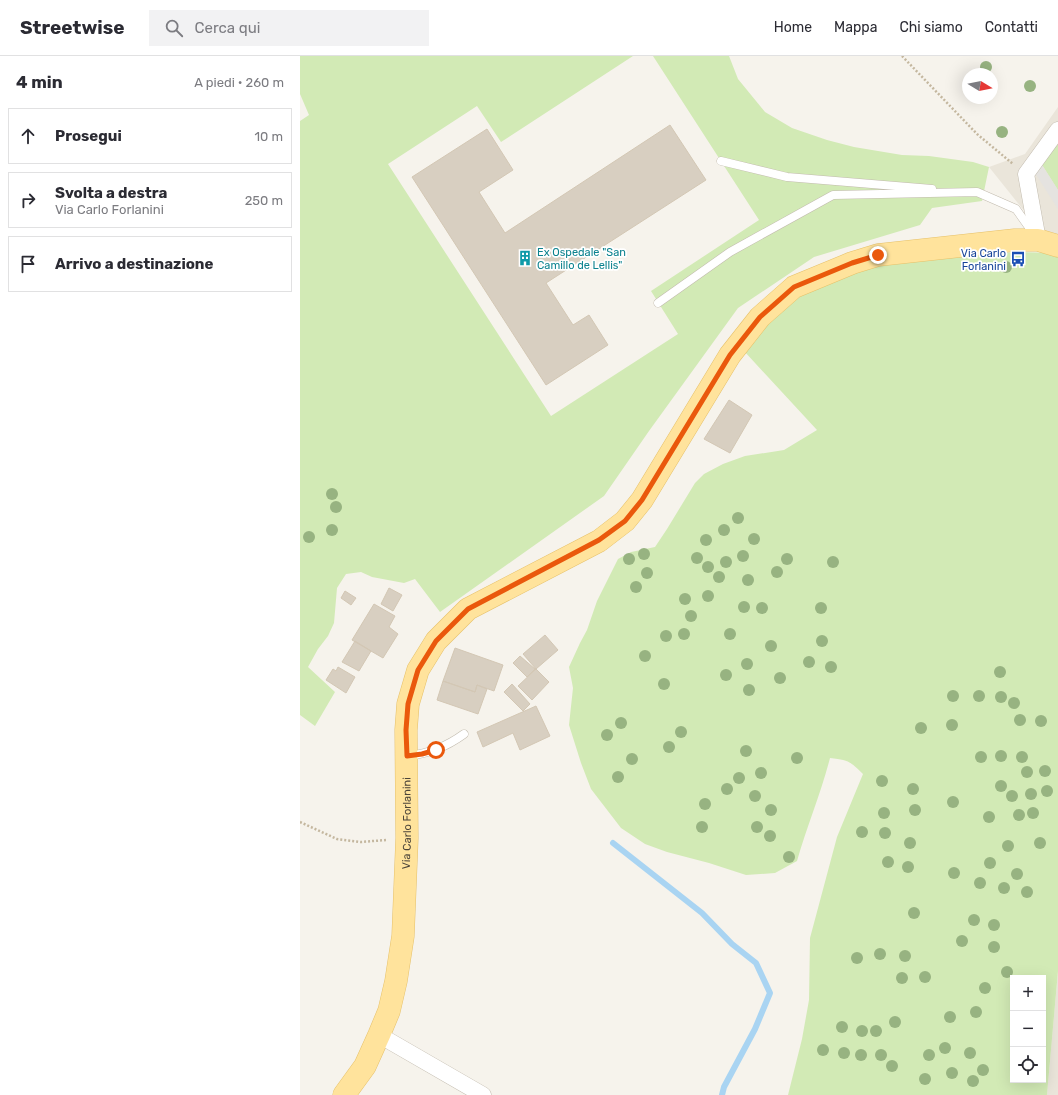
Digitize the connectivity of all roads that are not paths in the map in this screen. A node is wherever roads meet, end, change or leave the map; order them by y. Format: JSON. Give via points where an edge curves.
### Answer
{"nodes":[{"id":1,"x":1058,"y":130,"type":"edge"},
{"id":2,"x":721,"y":161,"type":"dead end"},
{"id":3,"x":977,"y":192,"type":"junction"},
{"id":4,"x":1048,"y":243,"type":"edge"},
{"id":5,"x":658,"y":304,"type":"dead end"},
{"id":6,"x":464,"y":734,"type":"dead end"},
{"id":7,"x":407,"y":756,"type":"junction"},
{"id":8,"x":379,"y":1035,"type":"junction"},
{"id":9,"x":344,"y":1095,"type":"edge"},
{"id":10,"x":484,"y":1095,"type":"edge"}],
"edges":[{"from":1,"to":4,"type":"street","via":[[1026,174]]},
{"from":2,"to":3,"type":"lane","via":[[787,177]]},
{"from":3,"to":4,"type":"lane","via":[[1016,209]]},
{"from":3,"to":5,"type":"lane","via":[[833,195],[730,252]]},
{"from":4,"to":7,"type":"main road","name":"Via Carlo Forlanini","via":[[1015,240],[878,255],[794,287],[760,317],[730,355],[642,500],[625,521],[599,540],[468,609],[436,641],[418,670],[408,704]]},
{"from":6,"to":7,"type":"lane","via":[[436,750]]},
{"from":7,"to":8,"type":"main road","name":"Via Carlo Forlanini","via":[[403,936],[389,1011]]},
{"from":8,"to":9,"type":"main road","name":"Via Carlo Forlanini","via":[[365,1066]]},
{"from":8,"to":10,"type":"street"}]}
